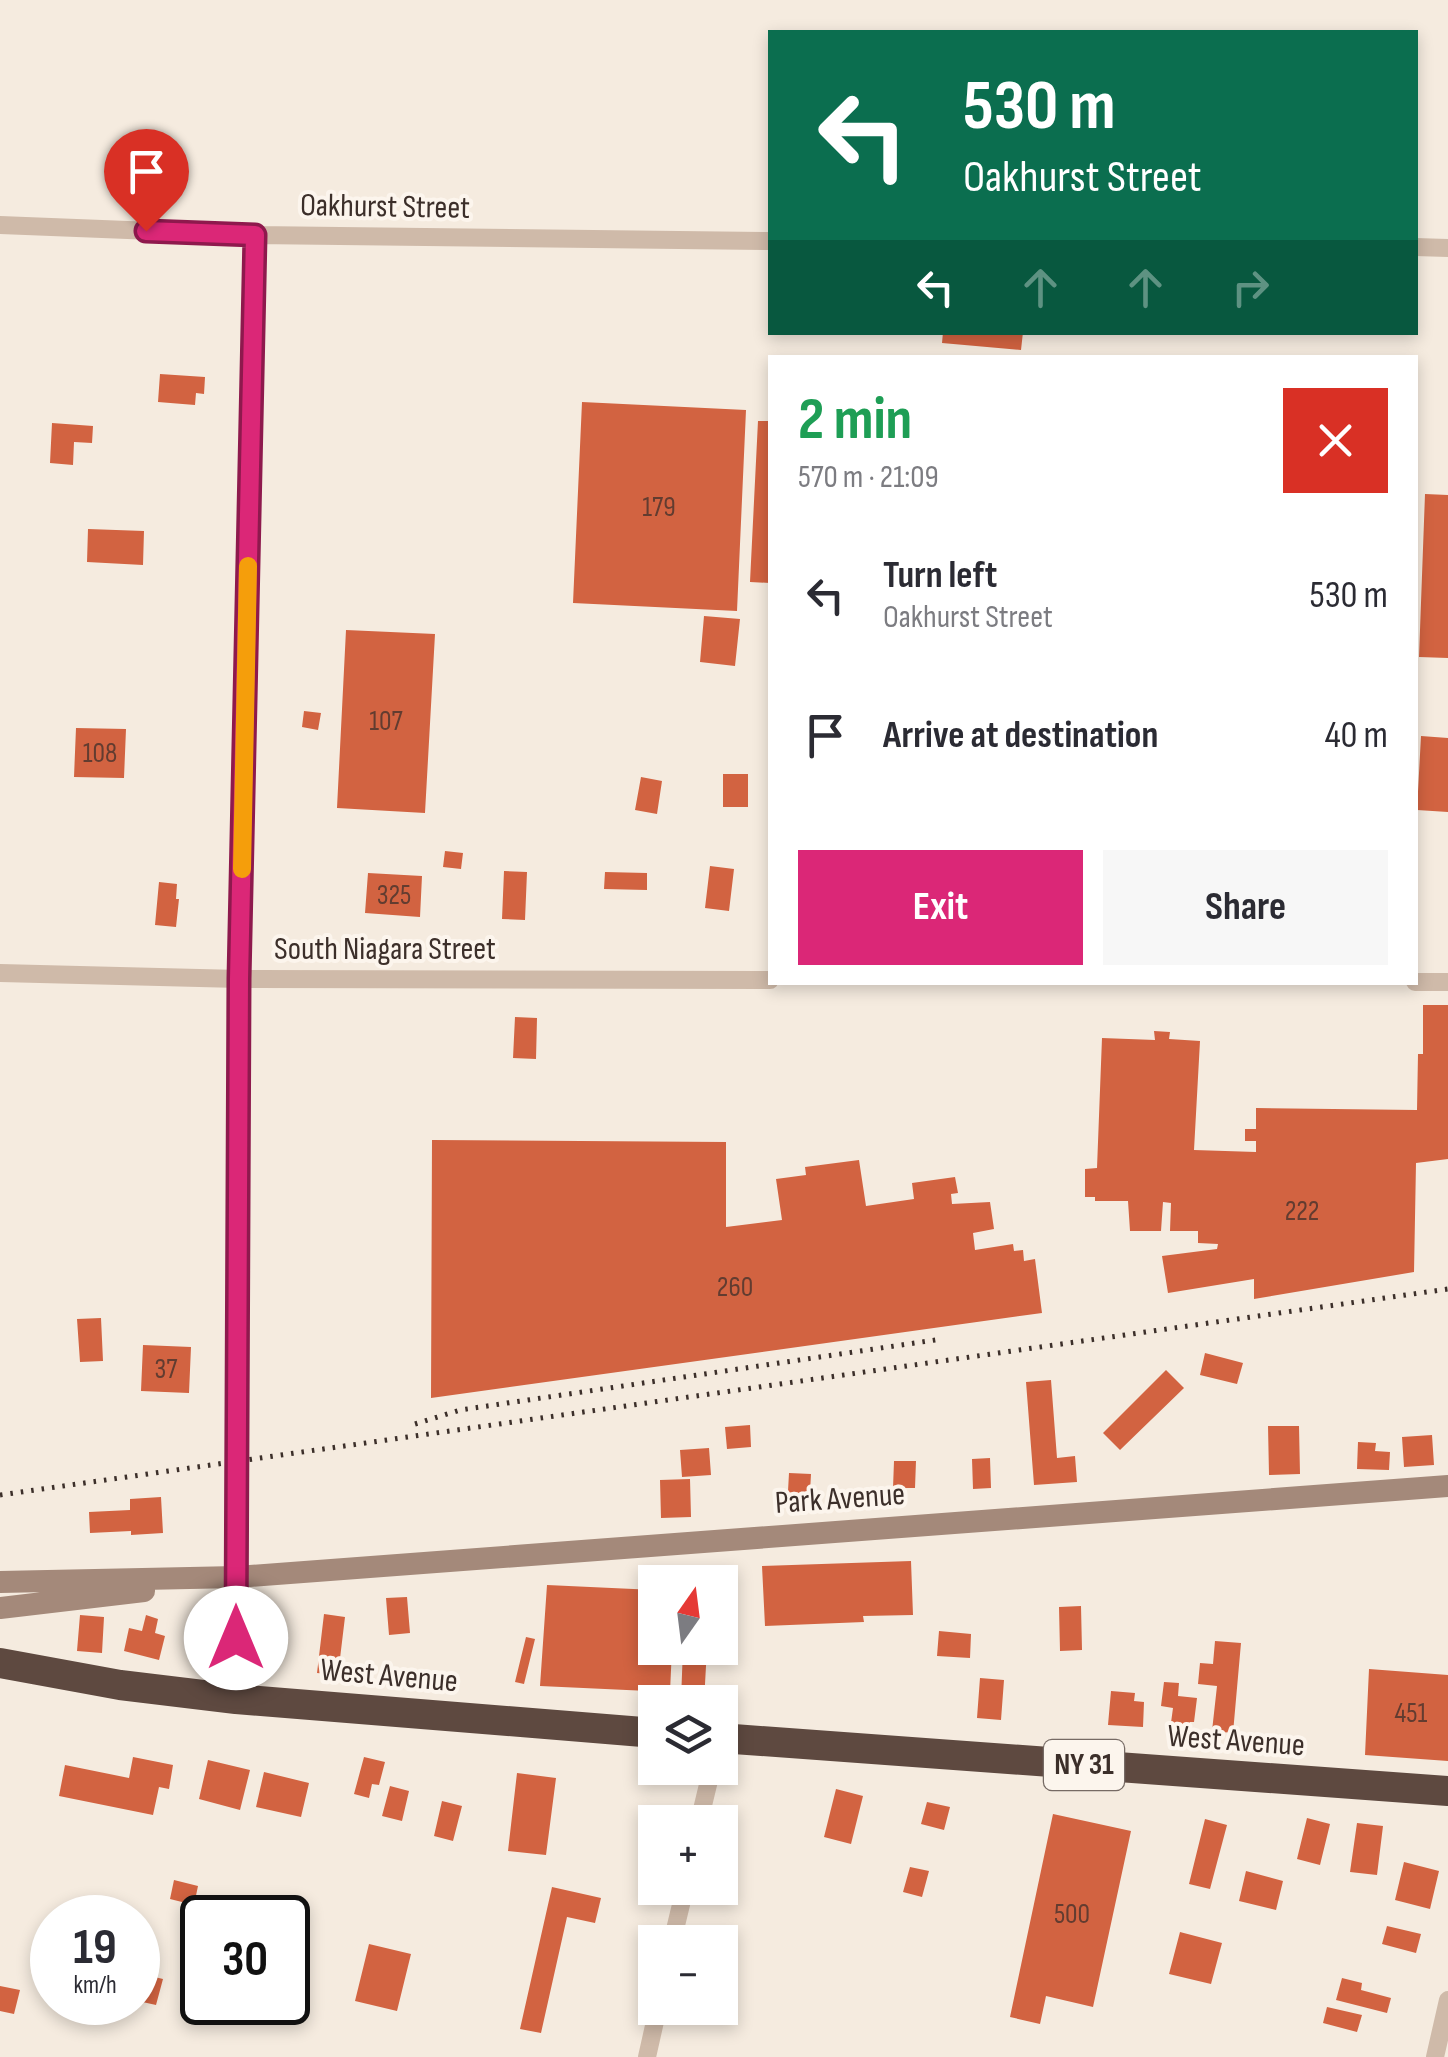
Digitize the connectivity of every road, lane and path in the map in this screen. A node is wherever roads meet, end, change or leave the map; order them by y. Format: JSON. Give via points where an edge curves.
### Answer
{"nodes":[{"id":1,"x":0,"y":225,"type":"edge"},
{"id":2,"x":255,"y":235,"type":"junction"},
{"id":3,"x":768,"y":241,"type":"edge"},
{"id":4,"x":1418,"y":248,"type":"edge"},
{"id":5,"x":1448,"y":248,"type":"edge"},
{"id":6,"x":0,"y":973,"type":"edge"},
{"id":7,"x":239,"y":979,"type":"junction"},
{"id":8,"x":768,"y":980,"type":"edge"},
{"id":9,"x":1418,"y":982,"type":"edge"},
{"id":10,"x":1448,"y":982,"type":"edge"},
{"id":11,"x":1448,"y":1486,"type":"edge"},
{"id":12,"x":237,"y":1577,"type":"junction"},
{"id":13,"x":0,"y":1582,"type":"edge"},
{"id":14,"x":0,"y":1608,"type":"edge"},
{"id":15,"x":0,"y":1663,"type":"edge"},
{"id":16,"x":236,"y":1699,"type":"junction"},
{"id":17,"x":638,"y":1732,"type":"edge"},
{"id":18,"x":738,"y":1739,"type":"edge"},
{"id":19,"x":1448,"y":1792,"type":"edge"},
{"id":20,"x":1448,"y":2000,"type":"edge"},
{"id":21,"x":654,"y":2025,"type":"edge"},
{"id":22,"x":646,"y":2057,"type":"edge"},
{"id":23,"x":1435,"y":2057,"type":"edge"}],
"edges":[{"from":1,"to":2,"type":"street","name":"Oakhurst Street"},
{"from":2,"to":3,"type":"street","name":"Oakhurst Street"},
{"from":2,"to":7,"type":"street"},
{"from":4,"to":5,"type":"street"},
{"from":6,"to":7,"type":"street","name":"South Niagara Street"},
{"from":7,"to":8,"type":"street","name":"South Niagara Street"},
{"from":7,"to":12,"type":"street"},
{"from":9,"to":10,"type":"street"},
{"from":11,"to":12,"type":"main road","name":"Park Avenue"},
{"from":12,"to":13,"type":"main road","name":"Park Avenue"},
{"from":12,"to":14,"type":"main road","name":"Park Avenue"},
{"from":12,"to":16,"type":"street"},
{"from":15,"to":16,"type":"highway","name":"West Avenue"},
{"from":16,"to":17,"type":"highway","name":"West Avenue"},
{"from":18,"to":19,"type":"highway","name":"West Avenue","number":"NY 31"},
{"from":20,"to":23,"type":"street"},
{"from":21,"to":22,"type":"street"}]}
